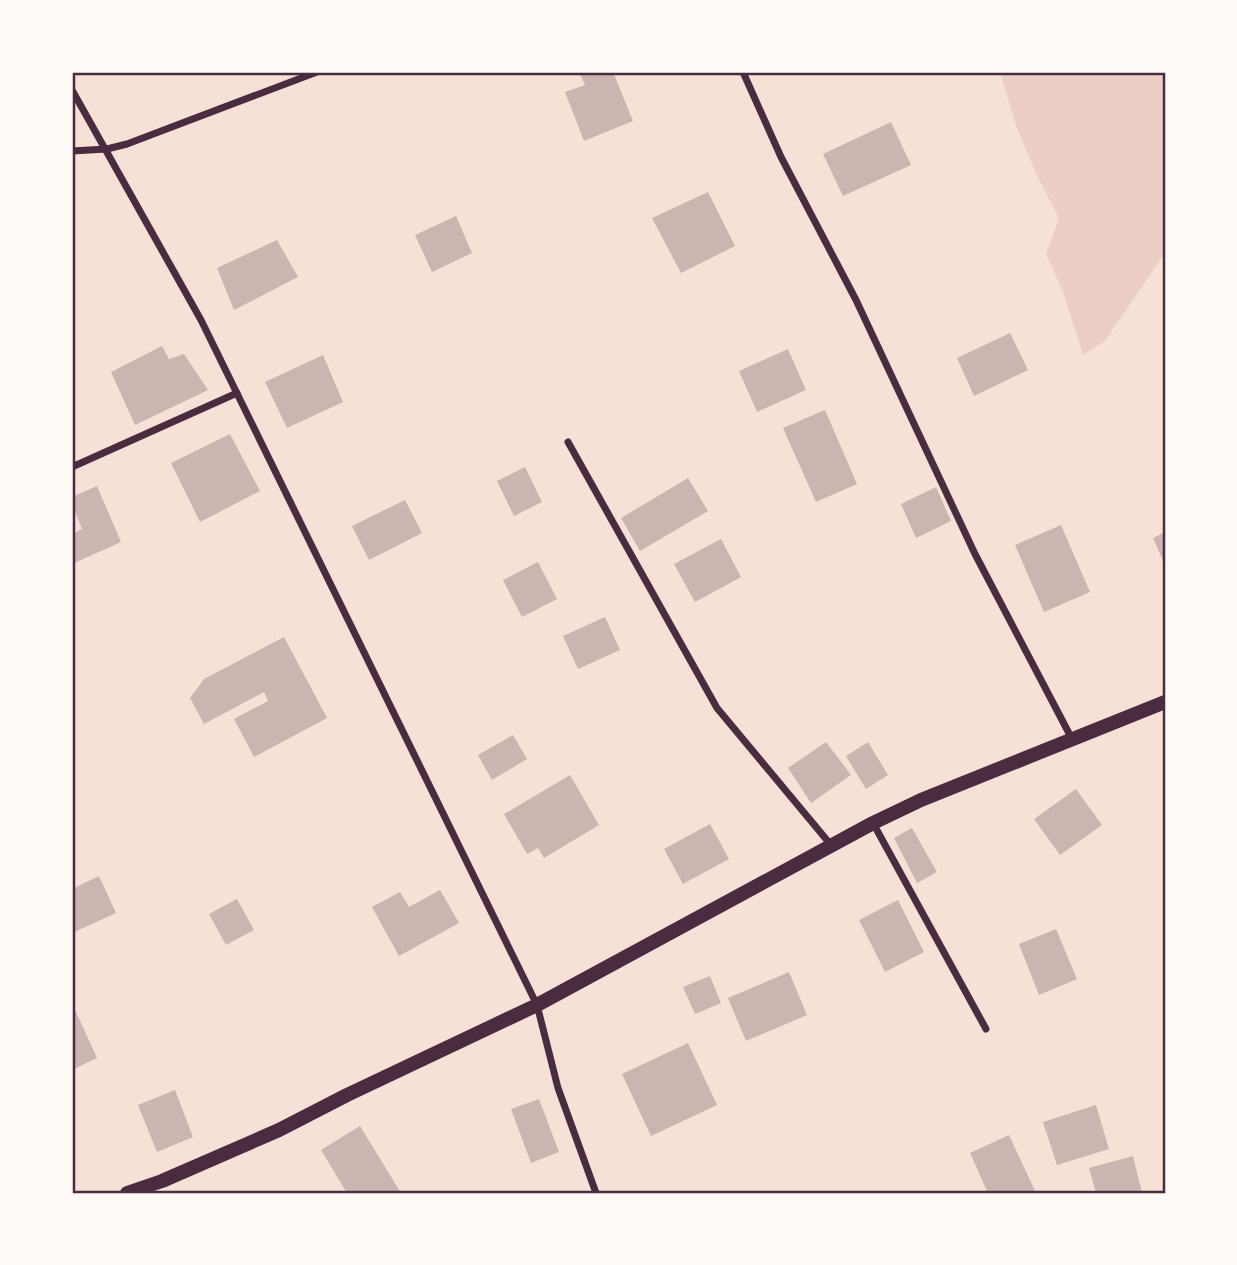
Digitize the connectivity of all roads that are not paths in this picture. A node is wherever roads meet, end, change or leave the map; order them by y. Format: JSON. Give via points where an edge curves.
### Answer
{"nodes":[{"id":1,"x":317,"y":72,"type":"edge"},
{"id":2,"x":743,"y":72,"type":"edge"},
{"id":3,"x":72,"y":90,"type":"edge"},
{"id":4,"x":107,"y":149,"type":"junction"},
{"id":5,"x":72,"y":151,"type":"edge"},
{"id":6,"x":237,"y":394,"type":"junction"},
{"id":7,"x":568,"y":442,"type":"dead end"},
{"id":8,"x":72,"y":467,"type":"edge"},
{"id":9,"x":1165,"y":702,"type":"edge"},
{"id":10,"x":1072,"y":739,"type":"junction"},
{"id":11,"x":873,"y":823,"type":"junction"},
{"id":12,"x":831,"y":845,"type":"junction"},
{"id":13,"x":537,"y":1005,"type":"junction"},
{"id":14,"x":986,"y":1029,"type":"dead end"},
{"id":15,"x":127,"y":1193,"type":"edge"},
{"id":16,"x":596,"y":1193,"type":"edge"}],
"edges":[{"from":1,"to":4,"type":"street"},
{"from":2,"to":10,"type":"street","via":[[780,157],[856,300],[975,554]]},
{"from":3,"to":4,"type":"street"},
{"from":4,"to":5,"type":"street"},
{"from":4,"to":6,"type":"street"},
{"from":6,"to":8,"type":"street"},
{"from":6,"to":13,"type":"street"},
{"from":7,"to":12,"type":"street","via":[[717,708]]},
{"from":9,"to":10,"type":"main road"},
{"from":10,"to":11,"type":"main road"},
{"from":11,"to":12,"type":"main road"},
{"from":11,"to":14,"type":"street"},
{"from":12,"to":13,"type":"main road"},
{"from":13,"to":15,"type":"main road","via":[[286,1127]]},
{"from":13,"to":16,"type":"street","via":[[558,1088]]}]}
